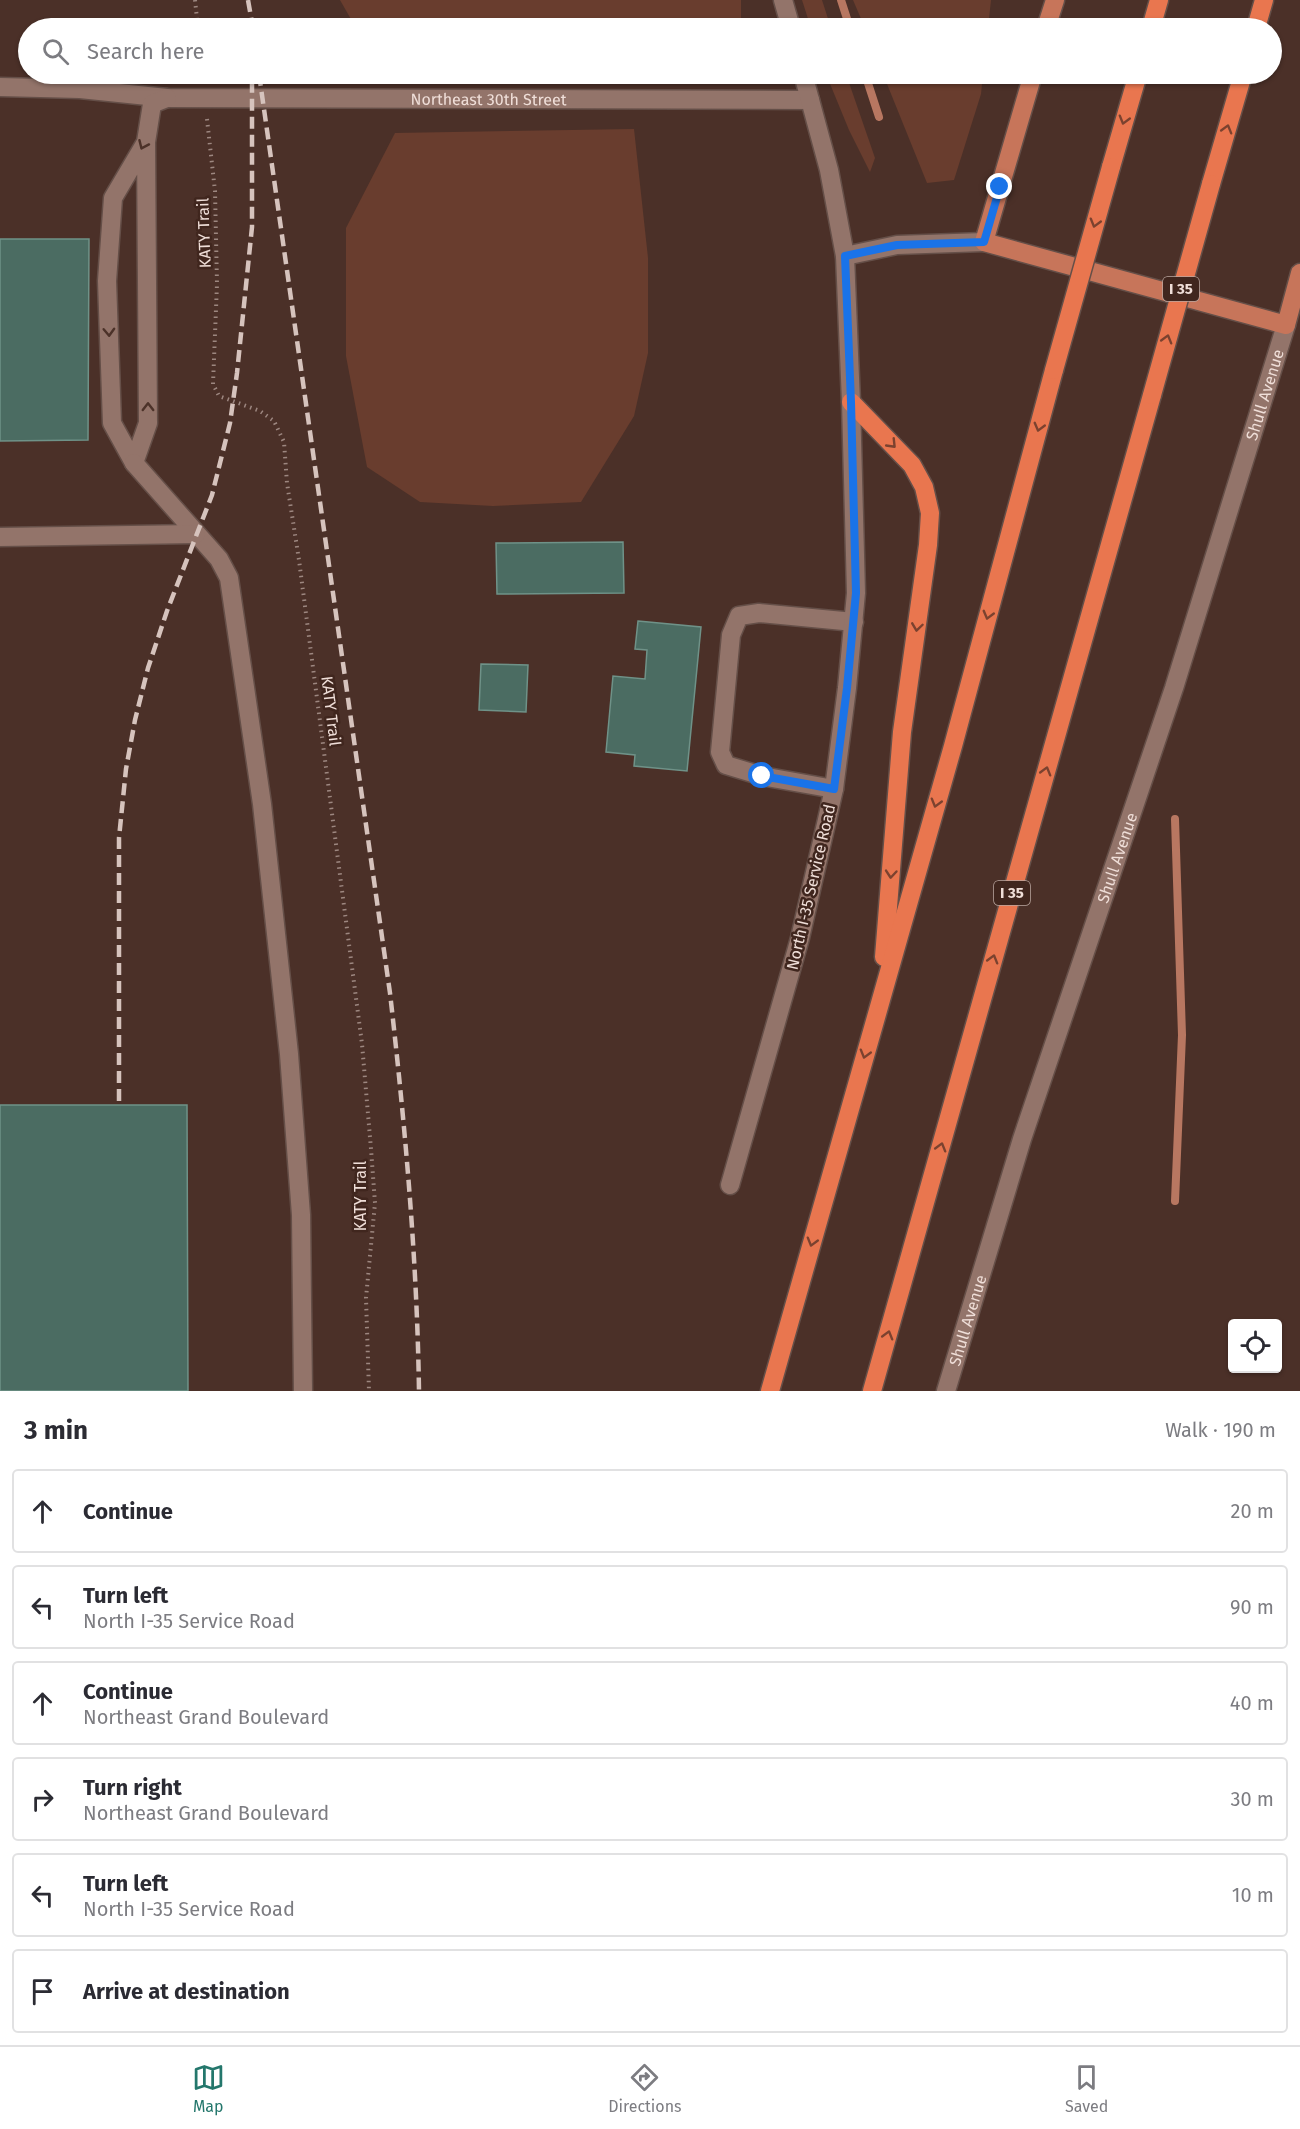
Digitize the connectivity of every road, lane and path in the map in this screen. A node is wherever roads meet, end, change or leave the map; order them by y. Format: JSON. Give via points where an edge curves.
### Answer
{"nodes":[{"id":1,"x":195,"y":0,"type":"edge"},
{"id":2,"x":783,"y":0,"type":"edge"},
{"id":3,"x":1055,"y":0,"type":"edge"},
{"id":4,"x":1159,"y":0,"type":"edge"},
{"id":5,"x":1264,"y":0,"type":"edge"},
{"id":6,"x":197,"y":18,"type":"edge"},
{"id":7,"x":788,"y":18,"type":"edge"},
{"id":8,"x":1049,"y":18,"type":"edge"},
{"id":9,"x":1154,"y":18,"type":"edge"},
{"id":10,"x":1259,"y":18,"type":"edge"},
{"id":11,"x":806,"y":84,"type":"edge"},
{"id":12,"x":1030,"y":84,"type":"edge"},
{"id":13,"x":1135,"y":84,"type":"edge"},
{"id":14,"x":1240,"y":84,"type":"edge"},
{"id":15,"x":0,"y":87,"type":"edge"},
{"id":16,"x":204,"y":97,"type":"junction"},
{"id":17,"x":167,"y":98,"type":"junction"},
{"id":18,"x":810,"y":100,"type":"junction"},
{"id":19,"x":146,"y":142,"type":"junction"},
{"id":20,"x":984,"y":242,"type":"junction"},
{"id":21,"x":845,"y":256,"type":"junction"},
{"id":22,"x":1300,"y":273,"type":"edge"},
{"id":23,"x":1286,"y":325,"type":"junction"},
{"id":24,"x":851,"y":402,"type":"junction"},
{"id":25,"x":134,"y":463,"type":"junction"},
{"id":26,"x":196,"y":534,"type":"junction"},
{"id":27,"x":0,"y":537,"type":"edge"},
{"id":28,"x":854,"y":621,"type":"junction"},
{"id":29,"x":834,"y":789,"type":"junction"},
{"id":30,"x":881,"y":998,"type":"junction"},
{"id":31,"x":730,"y":1185,"type":"dead end"},
{"id":32,"x":303,"y":1391,"type":"edge"},
{"id":33,"x":369,"y":1391,"type":"edge"},
{"id":34,"x":770,"y":1391,"type":"edge"},
{"id":35,"x":872,"y":1391,"type":"edge"},
{"id":36,"x":946,"y":1391,"type":"edge"}],
"edges":[{"from":1,"to":6,"type":"path"},
{"from":2,"to":7,"type":"street"},
{"from":3,"to":8,"type":"main road"},
{"from":4,"to":9,"type":"highway"},
{"from":5,"to":10,"type":"highway"},
{"from":11,"to":18,"type":"street","name":"North I-35 Service Road"},
{"from":12,"to":20,"type":"main road"},
{"from":13,"to":30,"type":"highway","one_way":true,"bridge":true},
{"from":35,"to":14,"type":"highway","number":"I 35","one_way":true,"bridge":true},
{"from":15,"to":17,"type":"street","name":"Northeast 30th Street","via":[[80,89]]},
{"from":16,"to":17,"type":"street","name":"Northeast 30th Street"},
{"from":16,"to":18,"type":"street","name":"Northeast 30th Street"},
{"from":16,"to":33,"type":"path","name":"KATY Trail","via":[[214,191],[217,284],[213,384],[219,396],[260,411],[274,421],[285,442],[362,1044],[375,1203],[366,1298]]},
{"from":17,"to":19,"type":"street","via":[[152,104]]},
{"from":18,"to":21,"type":"street","name":"North I-35 Service Road","via":[[829,170]]},
{"from":25,"to":19,"type":"street","one_way":true,"via":[[148,423]]},
{"from":19,"to":25,"type":"street","one_way":true,"via":[[113,198],[107,282],[112,423]]},
{"from":20,"to":21,"type":"street","via":[[897,245]]},
{"from":20,"to":23,"type":"main road"},
{"from":21,"to":24,"type":"street","name":"North I-35 Service Road"},
{"from":22,"to":23,"type":"main road"},
{"from":23,"to":36,"type":"street","name":"Shull Avenue","via":[[1174,688],[1019,1149]]},
{"from":24,"to":28,"type":"street","name":"North I-35 Service Road"},
{"from":24,"to":30,"type":"highway","one_way":true,"via":[[912,465],[924,487],[930,513],[902,732]]},
{"from":25,"to":26,"type":"street"},
{"from":26,"to":27,"type":"street"},
{"from":26,"to":32,"type":"street","via":[[219,559],[229,578],[262,804],[291,1077],[301,1215]]},
{"from":28,"to":29,"type":"street","name":"North I-35 Service Road"},
{"from":28,"to":29,"type":"street","via":[[759,613],[739,616],[731,635],[720,752],[726,765]]},
{"from":29,"to":31,"type":"street","name":"North I-35 Service Road","via":[[800,938]]},
{"from":30,"to":34,"type":"highway","one_way":true}]}
